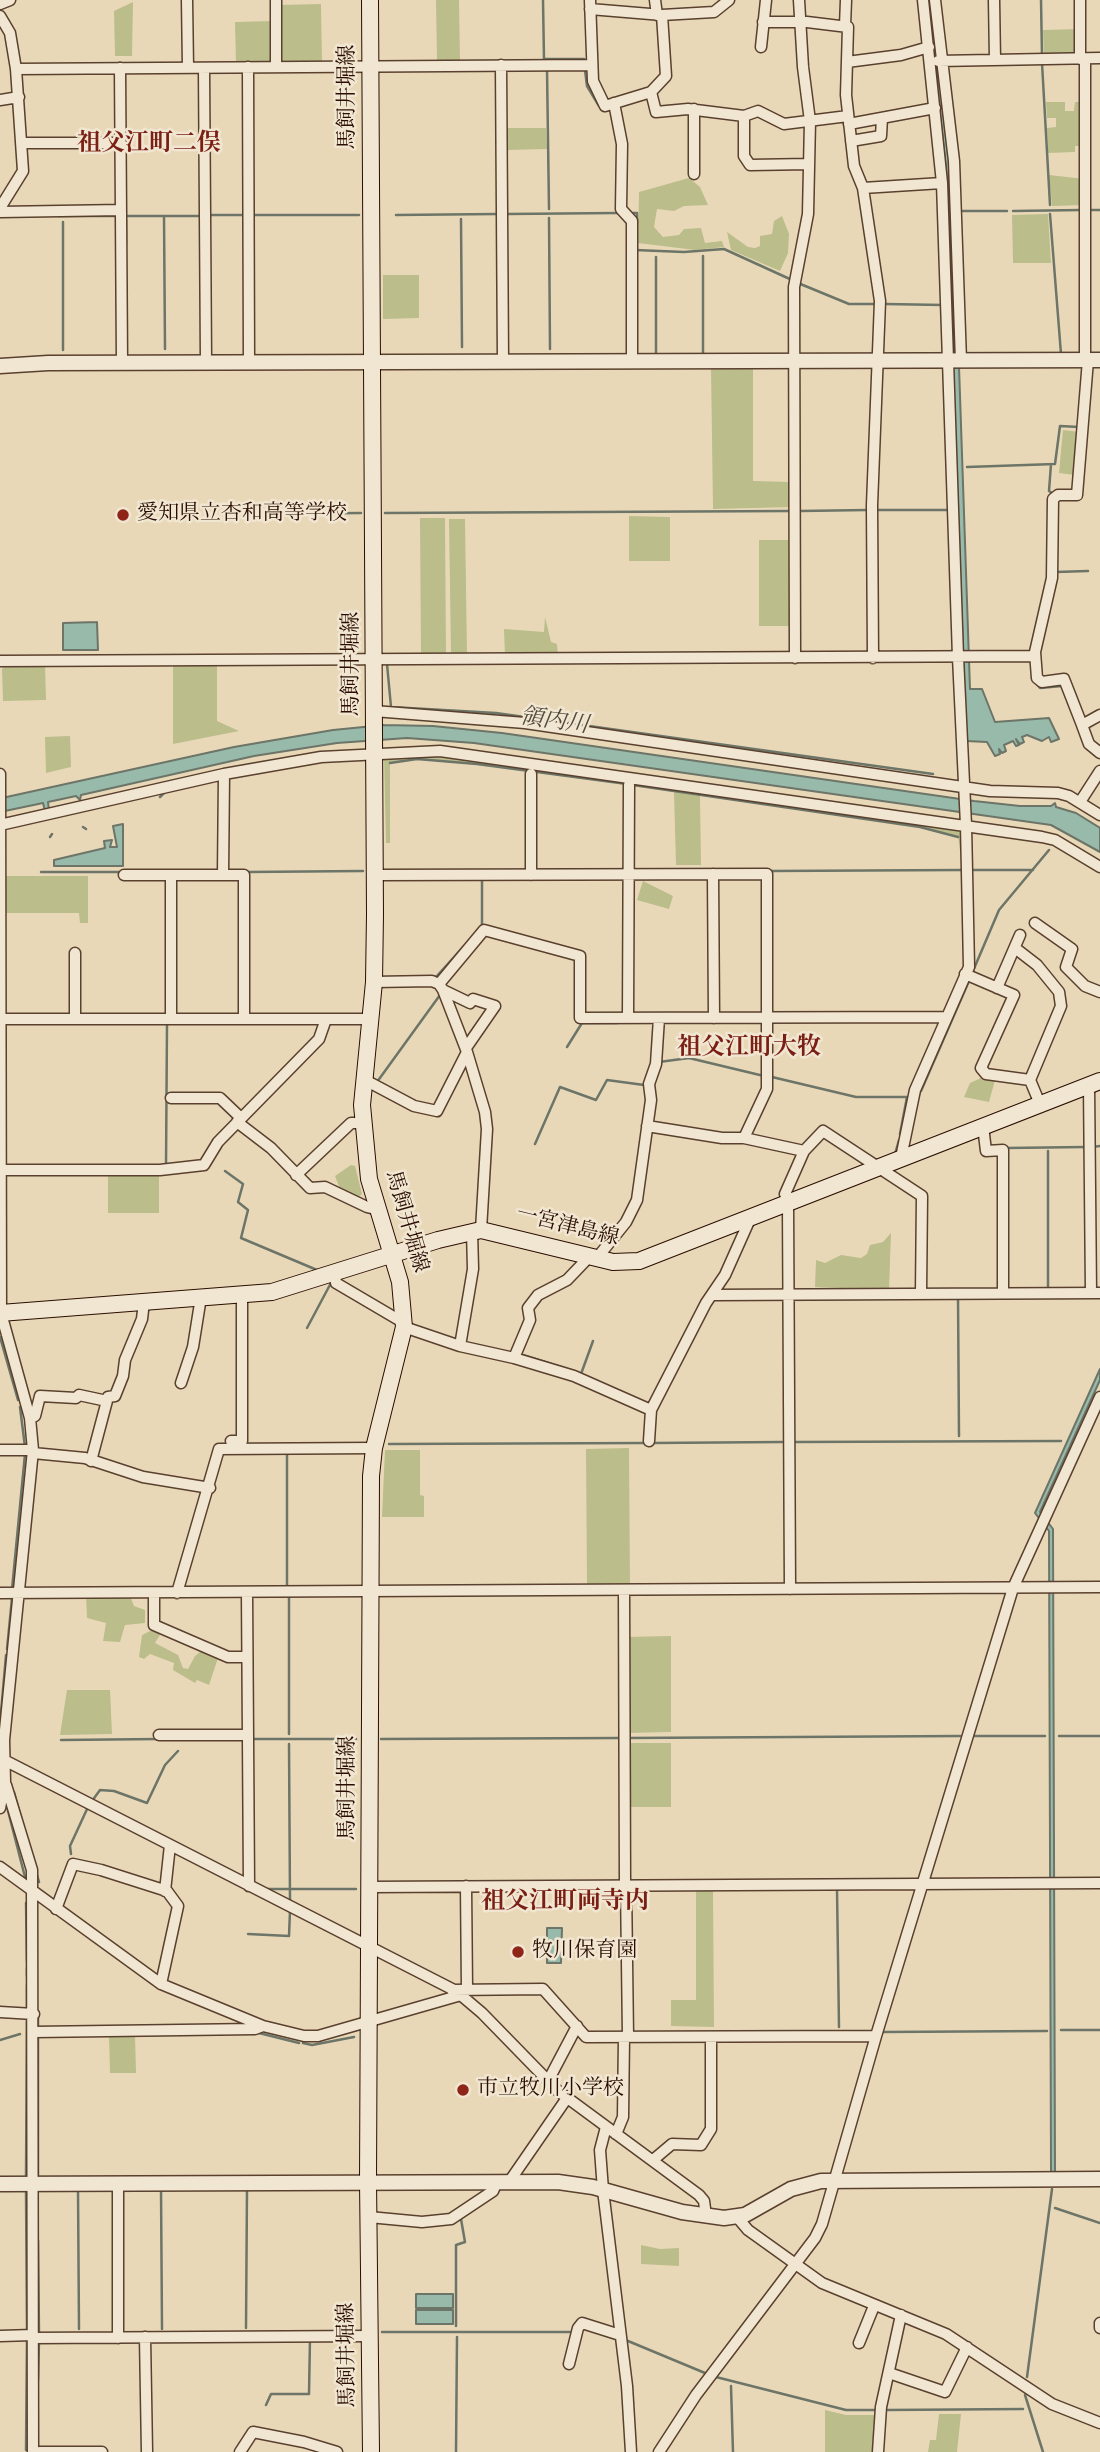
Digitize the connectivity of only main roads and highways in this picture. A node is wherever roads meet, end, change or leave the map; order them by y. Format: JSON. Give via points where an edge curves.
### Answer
{"nodes":[{"id":1,"x":370,"y":0,"type":"edge"},
{"id":2,"x":1094,"y":1083,"type":"edge"},
{"id":3,"x":394,"y":1254,"type":"junction"},
{"id":4,"x":1,"y":1313,"type":"edge"},
{"id":5,"x":371,"y":2452,"type":"edge"}],
"edges":[{"from":1,"to":3,"type":"main road","name":"馬飼井堀線","via":[[375,875],[374,982],[363,1123],[369,1179]]},
{"from":2,"to":3,"type":"main road","name":"一宮津島線","via":[[628,1264],[477,1230]]},
{"from":3,"to":4,"type":"main road","name":"一宮津島線","via":[[272,1292]]},
{"from":3,"to":5,"type":"main road","name":"馬飼井堀線","via":[[404,1325],[371,1476]]}]}
